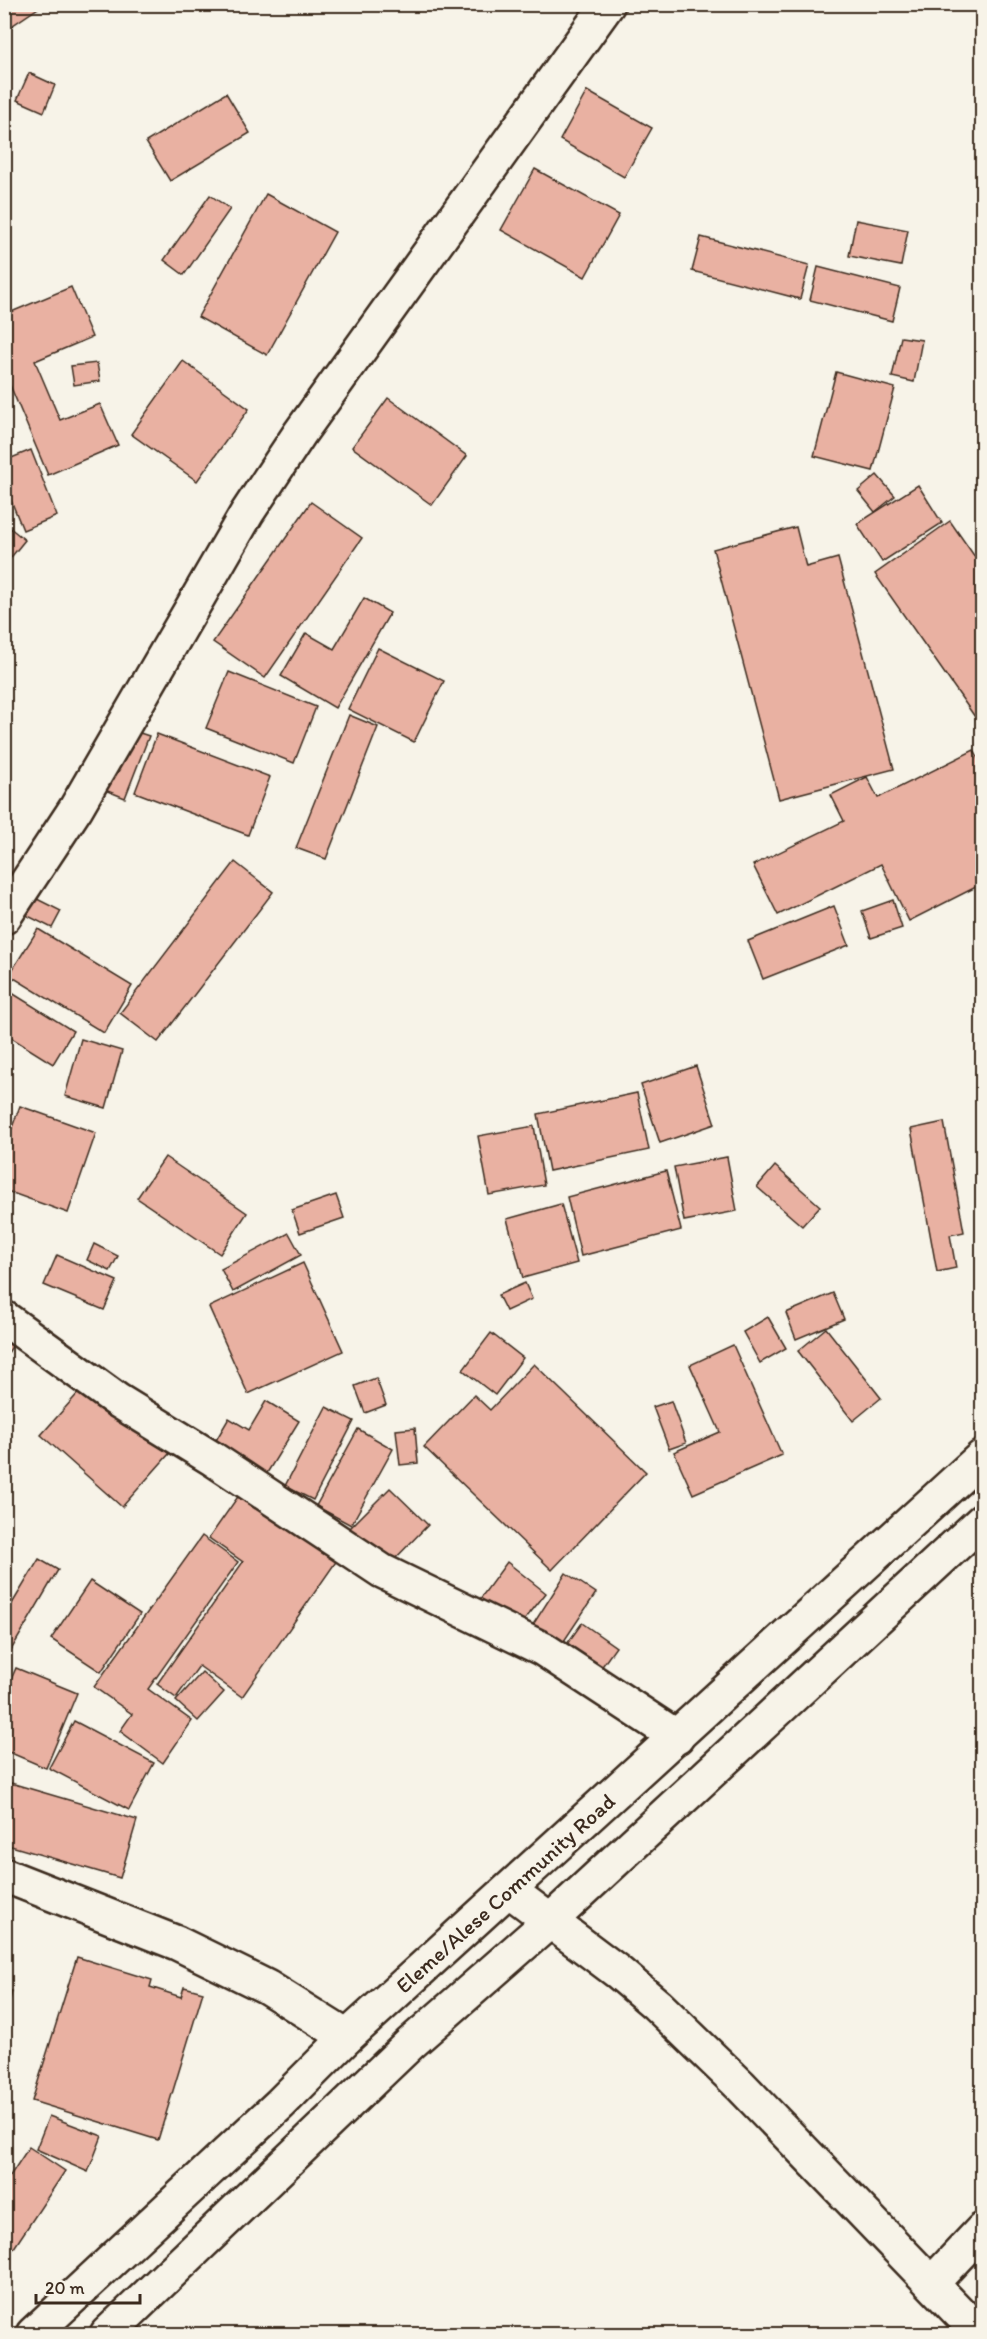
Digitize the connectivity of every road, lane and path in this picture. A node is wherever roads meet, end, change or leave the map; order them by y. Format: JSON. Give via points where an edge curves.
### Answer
{"nodes":[{"id":1,"x":608,"y":4,"type":"edge"},
{"id":2,"x":4,"y":917,"type":"edge"},
{"id":3,"x":4,"y":1318,"type":"edge"},
{"id":4,"x":982,"y":1457,"type":"edge"},
{"id":5,"x":982,"y":1521,"type":"edge"},
{"id":6,"x":677,"y":1737,"type":"junction"},
{"id":7,"x":4,"y":1875,"type":"edge"},
{"id":8,"x":508,"y":1890,"type":"junction"},
{"id":9,"x":550,"y":1921,"type":"junction"},
{"id":10,"x":347,"y":2037,"type":"junction"},
{"id":11,"x":982,"y":2230,"type":"edge"},
{"id":12,"x":932,"y":2283,"type":"junction"},
{"id":13,"x":33,"y":2334,"type":"edge"},
{"id":14,"x":106,"y":2334,"type":"edge"},
{"id":15,"x":980,"y":2334,"type":"edge"}],
"edges":[{"from":1,"to":2,"type":"street","via":[[307,423],[247,513],[76,808]]},
{"from":3,"to":6,"type":"street","via":[[117,1400],[213,1458],[382,1571],[543,1649]]},
{"from":4,"to":6,"type":"street","name":"Eleme/Alese Community Road"},
{"from":5,"to":9,"type":"street"},
{"from":6,"to":8,"type":"street","name":"Eleme/Alese Community Road"},
{"from":7,"to":10,"type":"street","via":[[177,1943],[267,1987]]},
{"from":8,"to":9,"type":"street"},
{"from":8,"to":10,"type":"street","name":"Eleme/Alese Community Road"},
{"from":9,"to":12,"type":"street","via":[[665,2013]]},
{"from":9,"to":14,"type":"street","via":[[411,2043]]},
{"from":10,"to":13,"type":"street","name":"Eleme/Alese Community Road"},
{"from":11,"to":12,"type":"street"},
{"from":12,"to":15,"type":"street"}]}
